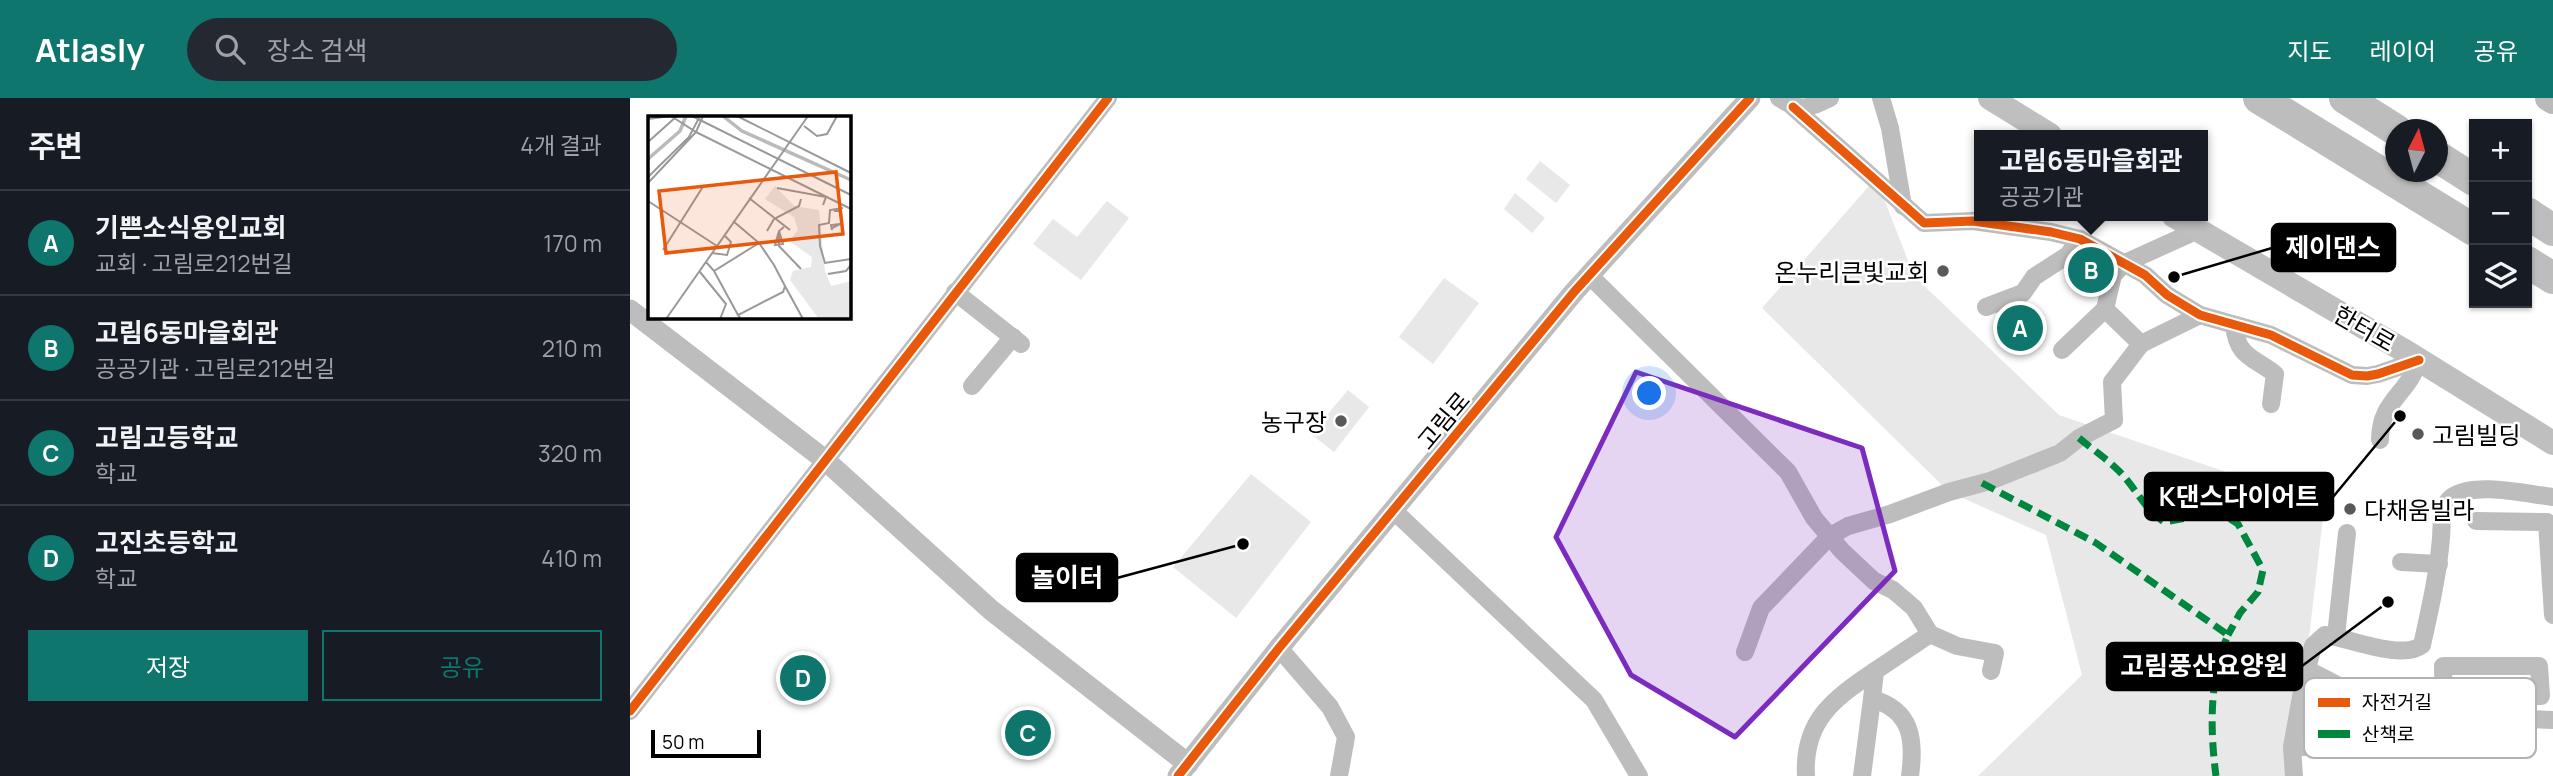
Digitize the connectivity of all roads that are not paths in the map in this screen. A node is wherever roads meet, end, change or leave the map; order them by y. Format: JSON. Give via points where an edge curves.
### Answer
{"nodes":[{"id":1,"x":1108,"y":98,"type":"edge"},
{"id":2,"x":1750,"y":98,"type":"edge"},
{"id":3,"x":1830,"y":98,"type":"edge"},
{"id":4,"x":1881,"y":98,"type":"edge"},
{"id":5,"x":1990,"y":98,"type":"edge"},
{"id":6,"x":2259,"y":98,"type":"edge"},
{"id":7,"x":2345,"y":98,"type":"edge"},
{"id":8,"x":1786,"y":102,"type":"edge"},
{"id":9,"x":2385,"y":123,"type":"edge"},
{"id":10,"x":2042,"y":130,"type":"edge"},
{"id":11,"x":2448,"y":163,"type":"edge"},
{"id":12,"x":2469,"y":177,"type":"edge"},
{"id":13,"x":1903,"y":206,"type":"junction"},
{"id":14,"x":2532,"y":216,"type":"edge"},
{"id":15,"x":1974,"y":220,"type":"edge"},
{"id":16,"x":1994,"y":221,"type":"edge"},
{"id":17,"x":2182,"y":221,"type":"edge"},
{"id":18,"x":2055,"y":224,"type":"edge"},
{"id":19,"x":2469,"y":227,"type":"edge"},
{"id":20,"x":2197,"y":230,"type":"junction"},
{"id":21,"x":2553,"y":230,"type":"edge"},
{"id":22,"x":2080,"y":239,"type":"junction"},
{"id":23,"x":2125,"y":264,"type":"junction"},
{"id":24,"x":2532,"y":265,"type":"edge"},
{"id":25,"x":1589,"y":275,"type":"junction"},
{"id":26,"x":2553,"y":278,"type":"edge"},
{"id":27,"x":956,"y":292,"type":"junction"},
{"id":28,"x":1986,"y":307,"type":"dead end"},
{"id":29,"x":2105,"y":309,"type":"junction"},
{"id":30,"x":630,"y":310,"type":"edge"},
{"id":31,"x":2200,"y":315,"type":"junction"},
{"id":32,"x":2234,"y":326,"type":"junction"},
{"id":33,"x":2141,"y":344,"type":"junction"},
{"id":34,"x":2062,"y":350,"type":"dead end"},
{"id":35,"x":2418,"y":360,"type":"junction"},
{"id":36,"x":972,"y":386,"type":"dead end"},
{"id":37,"x":2271,"y":404,"type":"dead end"},
{"id":38,"x":2381,"y":440,"type":"dead end"},
{"id":39,"x":2553,"y":443,"type":"edge"},
{"id":40,"x":825,"y":460,"type":"junction"},
{"id":41,"x":2553,"y":497,"type":"edge"},
{"id":42,"x":1393,"y":510,"type":"junction"},
{"id":43,"x":2476,"y":521,"type":"dead end"},
{"id":44,"x":2347,"y":533,"type":"dead end"},
{"id":45,"x":1830,"y":537,"type":"junction"},
{"id":46,"x":2401,"y":562,"type":"dead end"},
{"id":47,"x":2439,"y":564,"type":"junction"},
{"id":48,"x":2553,"y":609,"type":"edge"},
{"id":49,"x":2553,"y":615,"type":"edge"},
{"id":50,"x":1930,"y":634,"type":"junction"},
{"id":51,"x":2336,"y":636,"type":"junction"},
{"id":52,"x":1279,"y":648,"type":"junction"},
{"id":53,"x":1745,"y":652,"type":"dead end"},
{"id":54,"x":2306,"y":669,"type":"junction"},
{"id":55,"x":1875,"y":671,"type":"junction"},
{"id":56,"x":1991,"y":671,"type":"dead end"},
{"id":57,"x":2304,"y":678,"type":"edge"},
{"id":58,"x":2323,"y":678,"type":"edge"},
{"id":59,"x":2443,"y":678,"type":"edge"},
{"id":60,"x":2304,"y":680,"type":"edge"},
{"id":61,"x":2547,"y":696,"type":"edge"},
{"id":62,"x":1872,"y":699,"type":"junction"},
{"id":63,"x":630,"y":711,"type":"edge"},
{"id":64,"x":2292,"y":747,"type":"junction"},
{"id":65,"x":2304,"y":747,"type":"edge"},
{"id":66,"x":1183,"y":770,"type":"edge"},
{"id":67,"x":1339,"y":776,"type":"edge"},
{"id":68,"x":1639,"y":776,"type":"edge"},
{"id":69,"x":1806,"y":776,"type":"edge"},
{"id":70,"x":1862,"y":776,"type":"edge"},
{"id":71,"x":1910,"y":776,"type":"edge"},
{"id":72,"x":2294,"y":776,"type":"edge"}],
"edges":[{"from":1,"to":27,"type":"street"},
{"from":2,"to":25,"type":"street","name":"고림로"},
{"from":3,"to":8,"type":"street","via":[[1809,108]]},
{"from":4,"to":13,"type":"street"},
{"from":5,"to":10,"type":"main road"},
{"from":6,"to":19,"type":"highway"},
{"from":7,"to":9,"type":"highway"},
{"from":8,"to":13,"type":"street"},
{"from":11,"to":12,"type":"highway"},
{"from":13,"to":15,"type":"street","via":[[1923,223]]},
{"from":14,"to":21,"type":"highway"},
{"from":16,"to":18,"type":"street"},
{"from":17,"to":20,"type":"main road","name":"한터로"},
{"from":18,"to":22,"type":"street"},
{"from":20,"to":23,"type":"street"},
{"from":20,"to":35,"type":"main road","name":"한터로"},
{"from":22,"to":23,"type":"street"},
{"from":22,"to":28,"type":"street","via":[[2068,255],[2034,277],[2023,293]]},
{"from":23,"to":29,"type":"street","via":[[2113,275]]},
{"from":23,"to":31,"type":"street"},
{"from":24,"to":26,"type":"highway"},
{"from":25,"to":42,"type":"street","name":"고림로"},
{"from":25,"to":45,"type":"street","via":[[1788,472]]},
{"from":27,"to":36,"type":"street","via":[[1017,340]]},
{"from":27,"to":40,"type":"street"},
{"from":29,"to":33,"type":"street"},
{"from":29,"to":34,"type":"street"},
{"from":30,"to":40,"type":"street"},
{"from":31,"to":32,"type":"street"},
{"from":31,"to":33,"type":"street"},
{"from":32,"to":35,"type":"street","via":[[2271,335],[2352,375],[2378,374]]},
{"from":32,"to":37,"type":"street","via":[[2236,345],[2275,374]]},
{"from":33,"to":45,"type":"street","via":[[2112,382],[2115,420],[2060,453],[1990,481],[1848,526]]},
{"from":35,"to":38,"type":"street","via":[[2414,375],[2383,416]]},
{"from":35,"to":39,"type":"main road","name":"한터로"},
{"from":40,"to":63,"type":"street"},
{"from":40,"to":66,"type":"street","via":[[991,610]]},
{"from":41,"to":47,"type":"street","via":[[2486,488],[2451,498],[2443,514]]},
{"from":42,"to":52,"type":"street","name":"고림로"},
{"from":42,"to":68,"type":"street","via":[[1594,700]]},
{"from":43,"to":48,"type":"street","via":[[2547,522]]},
{"from":44,"to":51,"type":"street"},
{"from":45,"to":50,"type":"street","via":[[1874,581],[1914,608]]},
{"from":45,"to":53,"type":"street","via":[[1761,608]]},
{"from":46,"to":47,"type":"street"},
{"from":47,"to":51,"type":"street","via":[[2422,645],[2416,650],[2380,648]]},
{"from":48,"to":49,"type":"street"},
{"from":50,"to":55,"type":"street"},
{"from":50,"to":56,"type":"street","via":[[1957,646],[1995,653]]},
{"from":51,"to":54,"type":"street","via":[[2325,635],[2313,646]]},
{"from":52,"to":66,"type":"street","name":"고림로"},
{"from":52,"to":67,"type":"street","via":[[1330,707],[1346,737]]},
{"from":54,"to":57,"type":"street"},
{"from":54,"to":58,"type":"street"},
{"from":55,"to":62,"type":"street"},
{"from":55,"to":69,"type":"street","via":[[1838,696],[1816,723],[1806,746]]},
{"from":59,"to":61,"type":"street","via":[[2443,666],[2539,666]]},
{"from":60,"to":64,"type":"street"},
{"from":62,"to":70,"type":"street"},
{"from":62,"to":71,"type":"street","via":[[1890,705],[1910,732]]},
{"from":64,"to":65,"type":"street"},
{"from":64,"to":72,"type":"street"}]}
